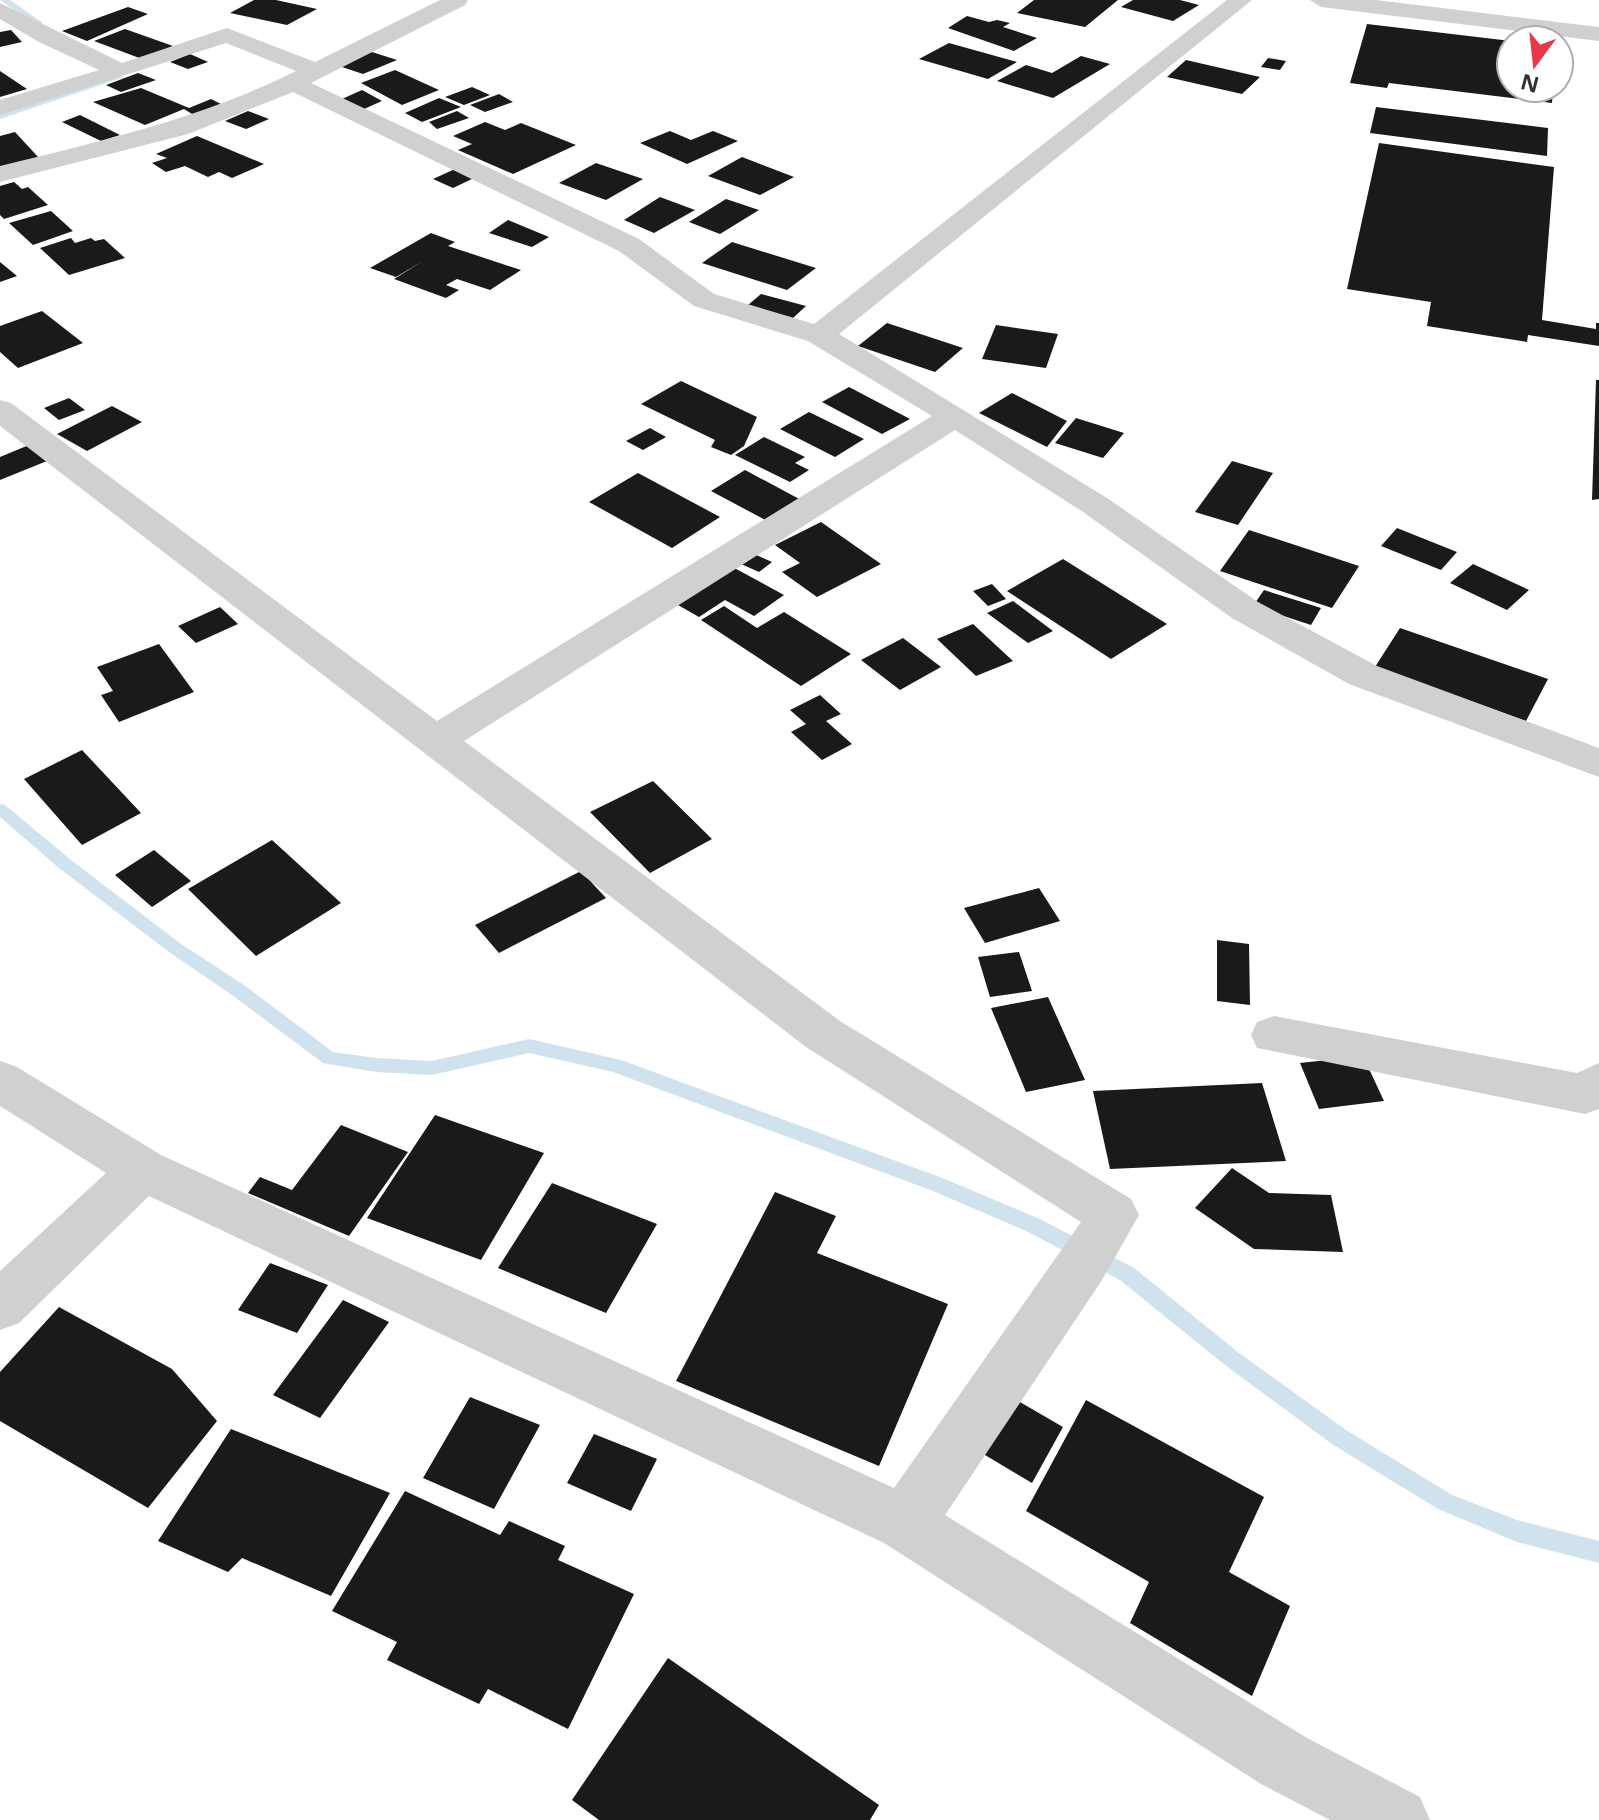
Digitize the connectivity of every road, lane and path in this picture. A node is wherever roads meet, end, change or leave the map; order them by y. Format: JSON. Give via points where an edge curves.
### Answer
{"nodes":[{"id":1,"x":457,"y":0,"type":"edge"},
{"id":2,"x":1241,"y":0,"type":"edge"},
{"id":3,"x":1321,"y":0,"type":"edge"},
{"id":4,"x":0,"y":10,"type":"edge"},
{"id":5,"x":1599,"y":34,"type":"edge"},
{"id":6,"x":121,"y":71,"type":"junction"},
{"id":7,"x":306,"y":78,"type":"junction"},
{"id":8,"x":0,"y":108,"type":"edge"},
{"id":9,"x":0,"y":174,"type":"edge"},
{"id":10,"x":819,"y":335,"type":"junction"},
{"id":11,"x":0,"y":410,"type":"edge"},
{"id":12,"x":955,"y":416,"type":"junction"},
{"id":13,"x":437,"y":739,"type":"junction"},
{"id":14,"x":1599,"y":763,"type":"edge"},
{"id":15,"x":1274,"y":1035,"type":"dead end"},
{"id":16,"x":0,"y":1081,"type":"edge"},
{"id":17,"x":1599,"y":1083,"type":"edge"},
{"id":18,"x":143,"y":1170,"type":"junction"},
{"id":19,"x":0,"y":1306,"type":"edge"},
{"id":20,"x":905,"y":1523,"type":"junction"},
{"id":21,"x":1397,"y":1820,"type":"edge"}],
"edges":[{"from":1,"to":7,"type":"street"},
{"from":2,"to":10,"type":"street"},
{"from":3,"to":5,"type":"street"},
{"from":4,"to":6,"type":"street"},
{"from":6,"to":7,"type":"street","via":[[227,35]]},
{"from":6,"to":8,"type":"street"},
{"from":7,"to":9,"type":"street","via":[[179,129]]},
{"from":7,"to":10,"type":"street","via":[[629,245],[704,300]]},
{"from":10,"to":12,"type":"street"},
{"from":11,"to":13,"type":"street"},
{"from":12,"to":13,"type":"street"},
{"from":12,"to":14,"type":"street","via":[[1245,610],[1363,675]]},
{"from":13,"to":20,"type":"street","via":[[823,1034],[1113,1215]]},
{"from":15,"to":17,"type":"street","via":[[1585,1094]]},
{"from":16,"to":18,"type":"street"},
{"from":18,"to":19,"type":"street"},
{"from":18,"to":20,"type":"street"},
{"from":20,"to":21,"type":"street","via":[[1284,1761]]}]}
